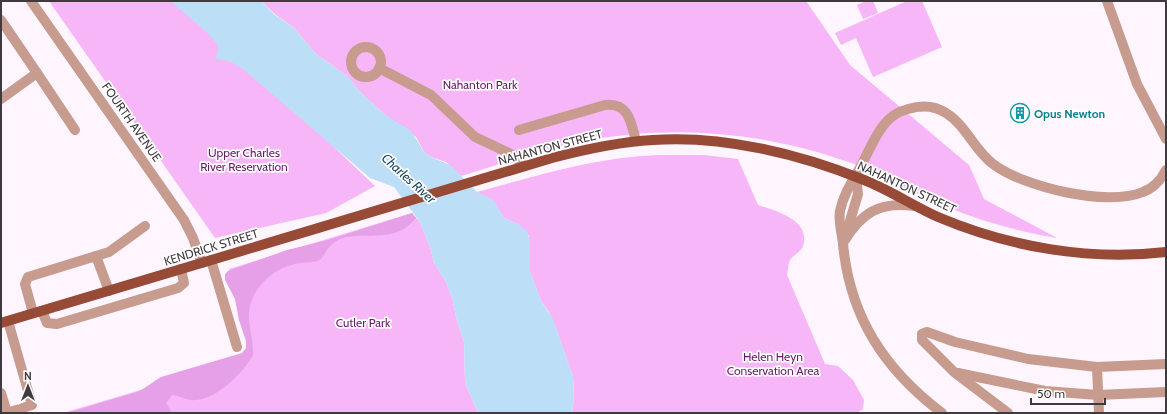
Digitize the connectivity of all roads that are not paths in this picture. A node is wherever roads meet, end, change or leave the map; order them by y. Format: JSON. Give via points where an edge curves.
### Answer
{"nodes":[{"id":1,"x":32,"y":1,"type":"edge"},
{"id":2,"x":1107,"y":1,"type":"edge"},
{"id":3,"x":1,"y":20,"type":"edge"},
{"id":4,"x":379,"y":68,"type":"dead end"},
{"id":5,"x":37,"y":73,"type":"junction"},
{"id":6,"x":1,"y":99,"type":"edge"},
{"id":7,"x":75,"y":130,"type":"dead end"},
{"id":8,"x":519,"y":130,"type":"dead end"},
{"id":9,"x":1166,"y":139,"type":"edge"},
{"id":10,"x":636,"y":141,"type":"junction"},
{"id":11,"x":524,"y":166,"type":"junction"},
{"id":12,"x":1166,"y":170,"type":"edge"},
{"id":13,"x":856,"y":177,"type":"junction"},
{"id":14,"x":429,"y":196,"type":"joint"},
{"id":15,"x":915,"y":206,"type":"junction"},
{"id":16,"x":145,"y":226,"type":"dead end"},
{"id":17,"x":843,"y":243,"type":"junction"},
{"id":18,"x":1166,"y":252,"type":"edge"},
{"id":19,"x":96,"y":256,"type":"junction"},
{"id":20,"x":206,"y":262,"type":"junction"},
{"id":21,"x":181,"y":269,"type":"junction"},
{"id":22,"x":109,"y":291,"type":"junction"},
{"id":23,"x":38,"y":312,"type":"junction"},
{"id":24,"x":5,"y":322,"type":"edge"},
{"id":25,"x":237,"y":347,"type":"dead end"},
{"id":26,"x":1166,"y":364,"type":"edge"},
{"id":27,"x":1096,"y":367,"type":"junction"},
{"id":28,"x":954,"y":372,"type":"junction"},
{"id":29,"x":1166,"y":392,"type":"edge"},
{"id":30,"x":1,"y":393,"type":"edge"},
{"id":31,"x":1098,"y":394,"type":"junction"},
{"id":32,"x":7,"y":413,"type":"edge"},
{"id":33,"x":942,"y":413,"type":"edge"},
{"id":34,"x":1008,"y":413,"type":"edge"},
{"id":35,"x":1099,"y":413,"type":"edge"}],
"edges":[{"from":1,"to":20,"type":"street","name":"FOURTH AVENUE","via":[[184,220]]},
{"from":2,"to":9,"type":"street","via":[[1137,84]]},
{"from":3,"to":5,"type":"street"},
{"from":4,"to":11,"type":"street","via":[[431,95],[475,137],[513,155]]},
{"from":5,"to":6,"type":"street"},
{"from":5,"to":7,"type":"street"},
{"from":8,"to":10,"type":"street","via":[[613,105],[619,106],[625,112]]},
{"from":10,"to":11,"type":"main road","name":"NAHANTON STREET","via":[[582,150]]},
{"from":10,"to":13,"type":"main road","name":"NAHANTON STREET","via":[[688,140],[735,145],[798,158]]},
{"from":11,"to":14,"type":"main road","name":"NAHANTON STREET"},
{"from":12,"to":13,"type":"street","via":[[1152,187],[1129,196],[1098,196],[1040,186],[998,168],[982,156],[948,114],[936,108],[923,106],[903,110],[885,123]]},
{"from":13,"to":15,"type":"main road","name":"NAHANTON STREET"},
{"from":13,"to":17,"type":"street","via":[[858,194]]},
{"from":14,"to":20,"type":"main road","name":"KENDRICK STREET"},
{"from":15,"to":17,"type":"street","via":[[889,206],[870,212],[858,221]]},
{"from":15,"to":18,"type":"main road","name":"NAHANTON STREET","via":[[982,234],[1035,247],[1098,254]]},
{"from":16,"to":19,"type":"street","via":[[112,251]]},
{"from":17,"to":33,"type":"street","via":[[850,287],[875,343],[904,381]]},
{"from":19,"to":22,"type":"street"},
{"from":19,"to":23,"type":"street","via":[[26,279],[25,284]]},
{"from":20,"to":21,"type":"main road","name":"KENDRICK STREET"},
{"from":20,"to":25,"type":"street","name":"FOURTH AVENUE"},
{"from":21,"to":22,"type":"main road","name":"KENDRICK STREET"},
{"from":21,"to":23,"type":"street","via":[[184,283],[178,288],[57,324],[47,323]]},
{"from":22,"to":23,"type":"main road","name":"KENDRICK STREET"},
{"from":23,"to":24,"type":"main road","name":"KENDRICK STREET"},
{"from":24,"to":32,"type":"street","via":[[32,405]]},
{"from":26,"to":27,"type":"street"},
{"from":27,"to":28,"type":"street","via":[[1028,359],[955,342],[927,332],[922,334],[922,340]]},
{"from":27,"to":31,"type":"street"},
{"from":28,"to":31,"type":"street","via":[[1045,391]]},
{"from":28,"to":34,"type":"street"},
{"from":29,"to":31,"type":"street"},
{"from":30,"to":32,"type":"street"},
{"from":31,"to":35,"type":"street"}]}
